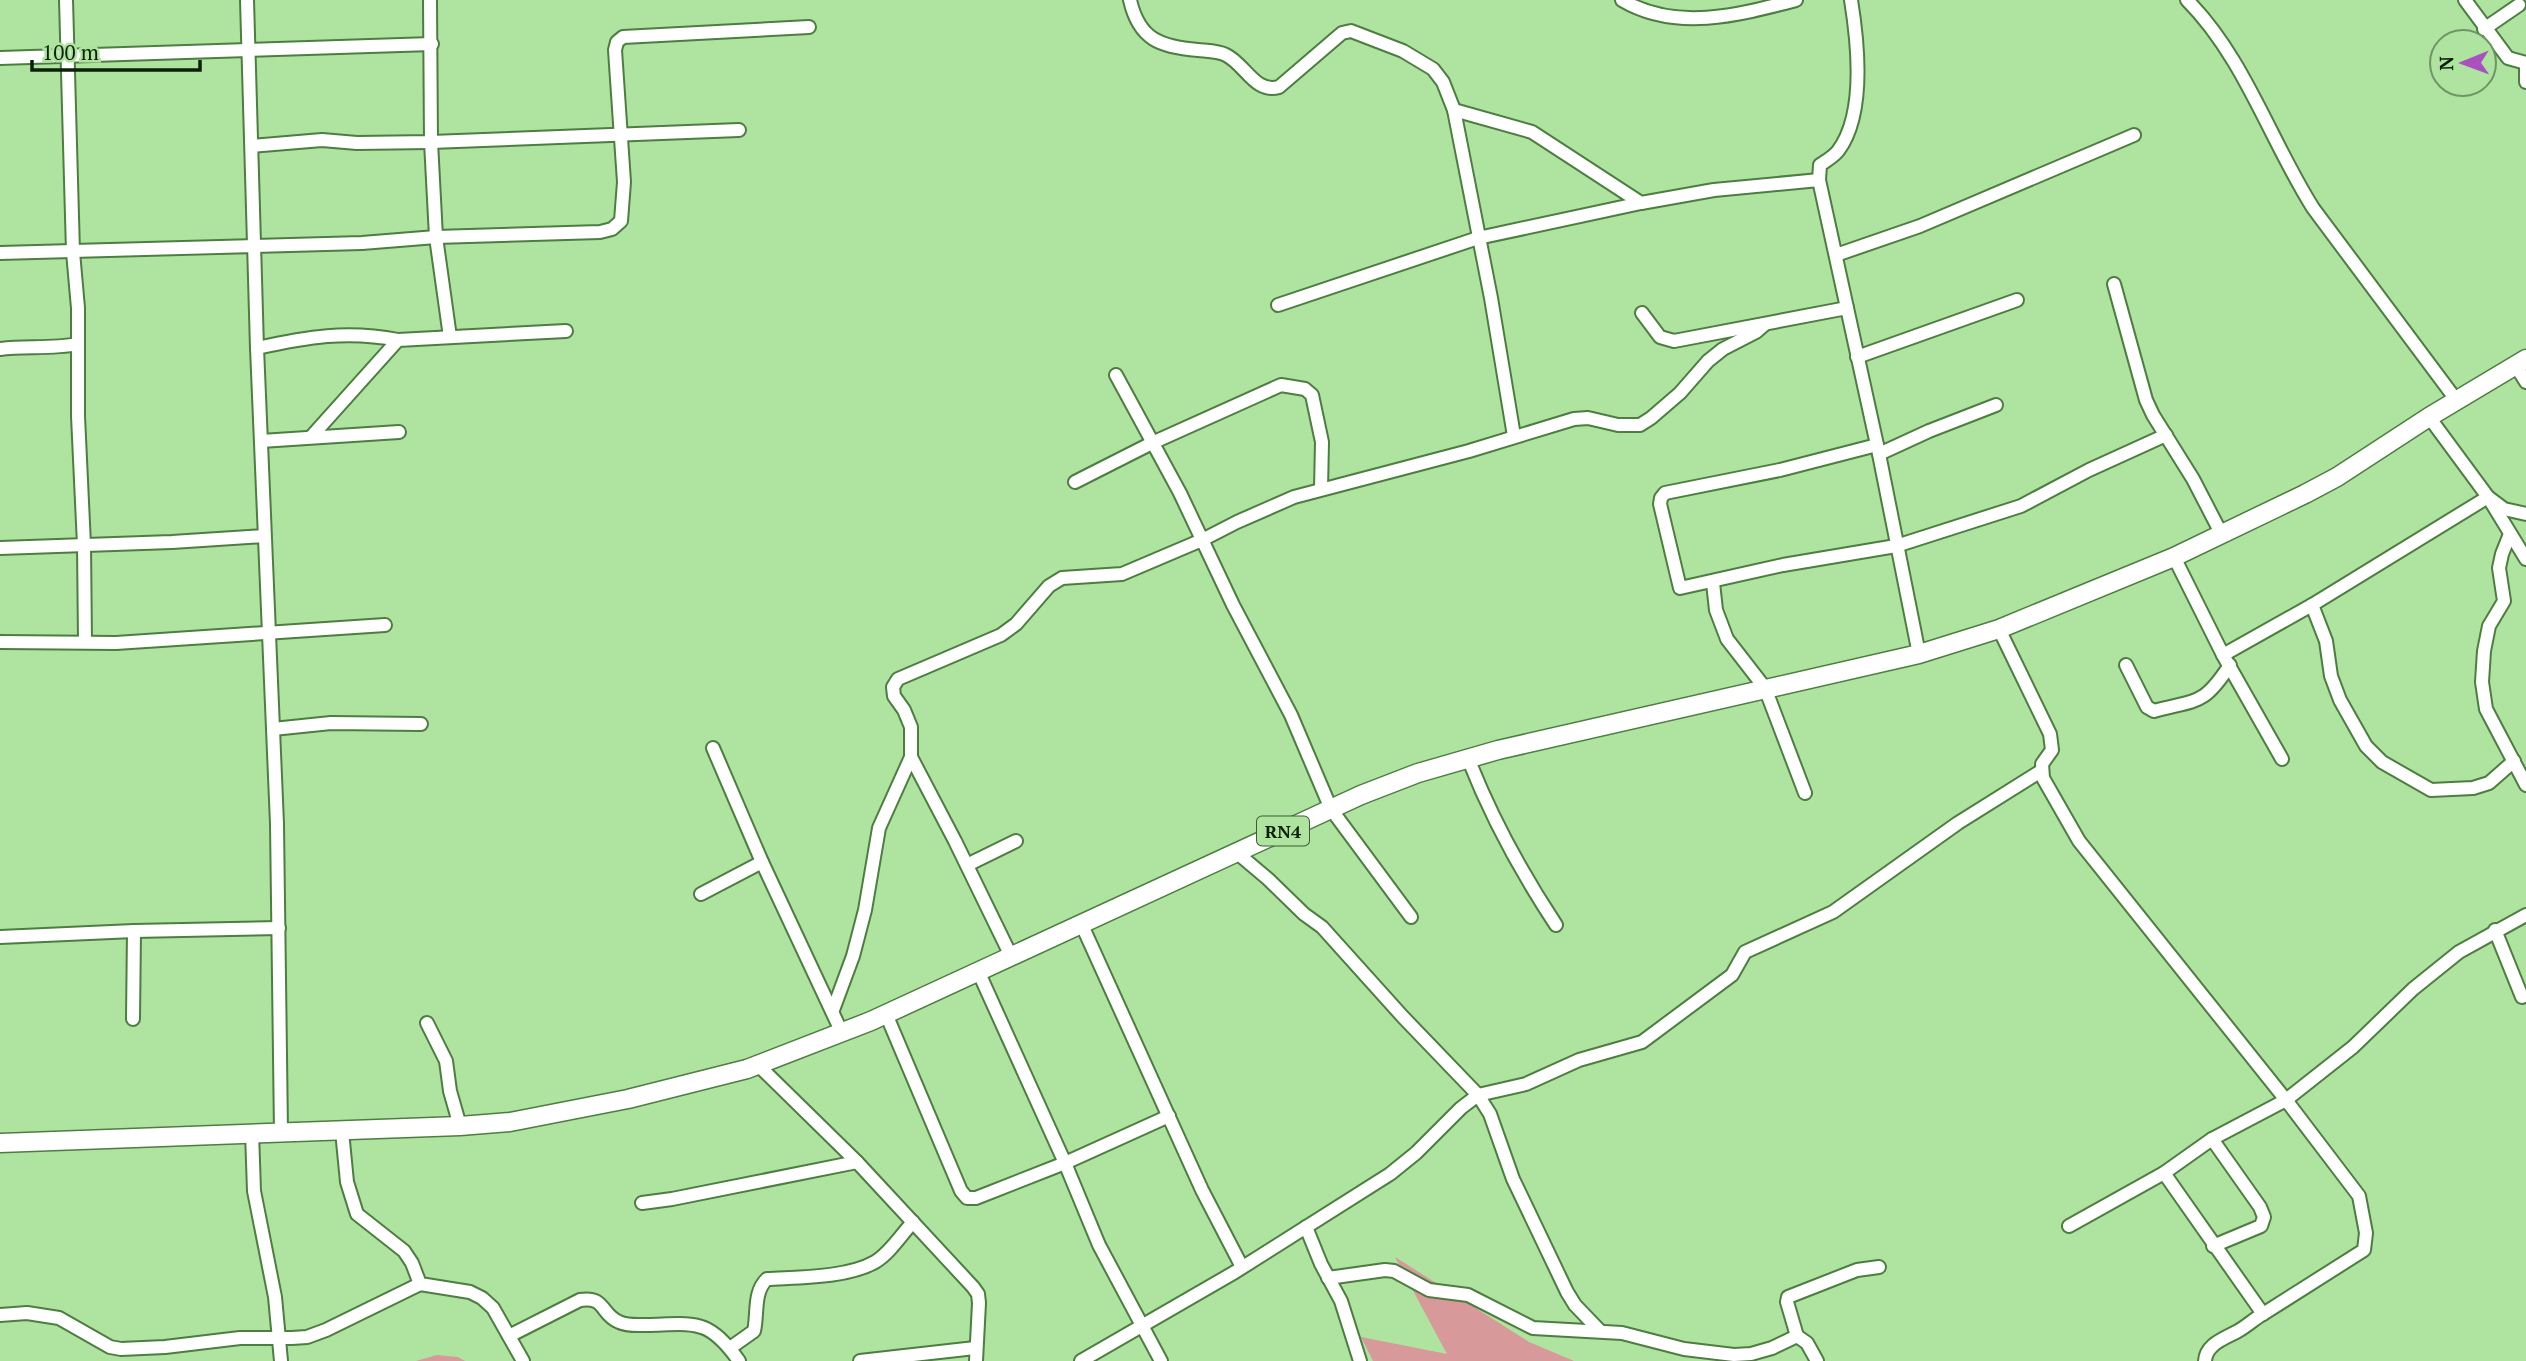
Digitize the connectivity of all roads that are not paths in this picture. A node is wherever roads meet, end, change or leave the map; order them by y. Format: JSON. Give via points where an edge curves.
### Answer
{"nodes":[{"id":1,"x":66,"y":0,"type":"edge"},
{"id":2,"x":247,"y":0,"type":"edge"},
{"id":3,"x":430,"y":0,"type":"edge"},
{"id":4,"x":1130,"y":0,"type":"edge"},
{"id":5,"x":1622,"y":0,"type":"edge"},
{"id":6,"x":1796,"y":0,"type":"edge"},
{"id":7,"x":1851,"y":0,"type":"edge"},
{"id":8,"x":2187,"y":0,"type":"edge"},
{"id":9,"x":2465,"y":0,"type":"edge"},
{"id":10,"x":2519,"y":5,"type":"dead end"},
{"id":11,"x":808,"y":27,"type":"dead end"},
{"id":12,"x":2483,"y":28,"type":"edge"},
{"id":13,"x":2485,"y":28,"type":"edge"},
{"id":14,"x":432,"y":44,"type":"junction"},
{"id":15,"x":2498,"y":46,"type":"edge"},
{"id":16,"x":249,"y":49,"type":"junction"},
{"id":17,"x":69,"y":55,"type":"junction"},
{"id":18,"x":0,"y":58,"type":"edge"},
{"id":19,"x":2526,"y":63,"type":"edge"},
{"id":20,"x":2526,"y":82,"type":"edge"},
{"id":21,"x":1454,"y":110,"type":"junction"},
{"id":22,"x":739,"y":130,"type":"dead end"},
{"id":23,"x":620,"y":134,"type":"junction"},
{"id":24,"x":2134,"y":135,"type":"dead end"},
{"id":25,"x":431,"y":142,"type":"junction"},
{"id":26,"x":253,"y":146,"type":"junction"},
{"id":27,"x":1819,"y":180,"type":"junction"},
{"id":28,"x":1641,"y":203,"type":"junction"},
{"id":29,"x":436,"y":237,"type":"junction"},
{"id":30,"x":1478,"y":238,"type":"junction"},
{"id":31,"x":254,"y":246,"type":"junction"},
{"id":32,"x":73,"y":252,"type":"junction"},
{"id":33,"x":1,"y":255,"type":"edge"},
{"id":34,"x":1836,"y":255,"type":"junction"},
{"id":35,"x":2114,"y":284,"type":"dead end"},
{"id":36,"x":2017,"y":300,"type":"dead end"},
{"id":37,"x":1278,"y":305,"type":"dead end"},
{"id":38,"x":1846,"y":308,"type":"junction"},
{"id":39,"x":1642,"y":313,"type":"dead end"},
{"id":40,"x":1764,"y":325,"type":"junction"},
{"id":41,"x":566,"y":331,"type":"dead end"},
{"id":42,"x":450,"y":337,"type":"junction"},
{"id":43,"x":398,"y":340,"type":"junction"},
{"id":44,"x":78,"y":344,"type":"junction"},
{"id":45,"x":257,"y":348,"type":"junction"},
{"id":46,"x":0,"y":349,"type":"edge"},
{"id":47,"x":1857,"y":357,"type":"junction"},
{"id":48,"x":2521,"y":363,"type":"edge"},
{"id":49,"x":1116,"y":375,"type":"dead end"},
{"id":50,"x":2526,"y":382,"type":"edge"},
{"id":51,"x":2457,"y":401,"type":"junction"},
{"id":52,"x":1996,"y":405,"type":"dead end"},
{"id":53,"x":2429,"y":417,"type":"junction"},
{"id":54,"x":399,"y":432,"type":"dead end"},
{"id":55,"x":2166,"y":435,"type":"junction"},
{"id":56,"x":1514,"y":436,"type":"junction"},
{"id":57,"x":311,"y":437,"type":"junction"},
{"id":58,"x":261,"y":441,"type":"junction"},
{"id":59,"x":1152,"y":443,"type":"junction"},
{"id":60,"x":1878,"y":450,"type":"junction"},
{"id":61,"x":1075,"y":482,"type":"dead end"},
{"id":62,"x":1321,"y":489,"type":"junction"},
{"id":63,"x":2488,"y":497,"type":"junction"},
{"id":64,"x":2526,"y":514,"type":"edge"},
{"id":65,"x":2511,"y":534,"type":"junction"},
{"id":66,"x":2222,"y":535,"type":"junction"},
{"id":67,"x":264,"y":536,"type":"junction"},
{"id":68,"x":1202,"y":541,"type":"junction"},
{"id":69,"x":84,"y":545,"type":"junction"},
{"id":70,"x":1896,"y":545,"type":"junction"},
{"id":71,"x":0,"y":548,"type":"edge"},
{"id":72,"x":2174,"y":557,"type":"junction"},
{"id":73,"x":2526,"y":559,"type":"edge"},
{"id":74,"x":1713,"y":583,"type":"junction"},
{"id":75,"x":2312,"y":605,"type":"junction"},
{"id":76,"x":385,"y":625,"type":"dead end"},
{"id":77,"x":1999,"y":629,"type":"junction"},
{"id":78,"x":268,"y":634,"type":"junction"},
{"id":79,"x":0,"y":642,"type":"edge"},
{"id":80,"x":85,"y":642,"type":"junction"},
{"id":81,"x":1919,"y":654,"type":"junction"},
{"id":82,"x":2226,"y":660,"type":"junction"},
{"id":83,"x":2126,"y":665,"type":"dead end"},
{"id":84,"x":1765,"y":688,"type":"junction"},
{"id":85,"x":421,"y":724,"type":"dead end"},
{"id":86,"x":273,"y":729,"type":"junction"},
{"id":87,"x":713,"y":748,"type":"dead end"},
{"id":88,"x":911,"y":757,"type":"junction"},
{"id":89,"x":1468,"y":758,"type":"junction"},
{"id":90,"x":2282,"y":759,"type":"dead end"},
{"id":91,"x":2514,"y":761,"type":"junction"},
{"id":92,"x":2041,"y":771,"type":"junction"},
{"id":93,"x":2526,"y":785,"type":"edge"},
{"id":94,"x":1805,"y":793,"type":"dead end"},
{"id":95,"x":1331,"y":809,"type":"junction"},
{"id":96,"x":1016,"y":841,"type":"dead end"},
{"id":97,"x":1236,"y":852,"type":"junction"},
{"id":98,"x":762,"y":862,"type":"junction"},
{"id":99,"x":967,"y":864,"type":"junction"},
{"id":100,"x":701,"y":894,"type":"dead end"},
{"id":101,"x":2526,"y":915,"type":"edge"},
{"id":102,"x":1411,"y":917,"type":"dead end"},
{"id":103,"x":1081,"y":923,"type":"junction"},
{"id":104,"x":1556,"y":925,"type":"dead end"},
{"id":105,"x":279,"y":928,"type":"junction"},
{"id":106,"x":2495,"y":930,"type":"junction"},
{"id":107,"x":134,"y":931,"type":"junction"},
{"id":108,"x":0,"y":937,"type":"edge"},
{"id":109,"x":1011,"y":956,"type":"junction"},
{"id":110,"x":978,"y":971,"type":"junction"},
{"id":111,"x":2522,"y":997,"type":"dead end"},
{"id":112,"x":833,"y":1010,"type":"junction"},
{"id":113,"x":886,"y":1014,"type":"junction"},
{"id":114,"x":133,"y":1019,"type":"dead end"},
{"id":115,"x":427,"y":1023,"type":"dead end"},
{"id":116,"x":842,"y":1032,"type":"junction"},
{"id":117,"x":758,"y":1065,"type":"junction"},
{"id":118,"x":1478,"y":1095,"type":"junction"},
{"id":119,"x":2286,"y":1100,"type":"junction"},
{"id":120,"x":1169,"y":1116,"type":"junction"},
{"id":121,"x":460,"y":1126,"type":"junction"},
{"id":122,"x":342,"y":1130,"type":"junction"},
{"id":123,"x":252,"y":1132,"type":"junction"},
{"id":124,"x":281,"y":1132,"type":"junction"},
{"id":125,"x":2212,"y":1139,"type":"junction"},
{"id":126,"x":0,"y":1143,"type":"edge"},
{"id":127,"x":857,"y":1162,"type":"junction"},
{"id":128,"x":1065,"y":1163,"type":"junction"},
{"id":129,"x":2164,"y":1173,"type":"junction"},
{"id":130,"x":642,"y":1203,"type":"dead end"},
{"id":131,"x":913,"y":1222,"type":"junction"},
{"id":132,"x":2069,"y":1226,"type":"dead end"},
{"id":133,"x":1306,"y":1227,"type":"junction"},
{"id":134,"x":2213,"y":1246,"type":"junction"},
{"id":135,"x":1242,"y":1267,"type":"junction"},
{"id":136,"x":1879,"y":1268,"type":"dead end"},
{"id":137,"x":1328,"y":1278,"type":"junction"},
{"id":138,"x":420,"y":1284,"type":"junction"},
{"id":139,"x":2263,"y":1314,"type":"junction"},
{"id":140,"x":0,"y":1315,"type":"edge"},
{"id":141,"x":1141,"y":1325,"type":"junction"},
{"id":142,"x":1600,"y":1331,"type":"junction"},
{"id":143,"x":509,"y":1336,"type":"junction"},
{"id":144,"x":1797,"y":1336,"type":"junction"},
{"id":145,"x":278,"y":1338,"type":"junction"},
{"id":146,"x":730,"y":1348,"type":"junction"},
{"id":147,"x":975,"y":1354,"type":"edge"},
{"id":148,"x":1686,"y":1355,"type":"edge"},
{"id":149,"x":281,"y":1361,"type":"edge"},
{"id":150,"x":523,"y":1361,"type":"edge"},
{"id":151,"x":739,"y":1361,"type":"edge"},
{"id":152,"x":860,"y":1361,"type":"edge"},
{"id":153,"x":1081,"y":1361,"type":"edge"},
{"id":154,"x":1161,"y":1361,"type":"edge"},
{"id":155,"x":1360,"y":1361,"type":"edge"},
{"id":156,"x":1817,"y":1361,"type":"edge"},
{"id":157,"x":2204,"y":1361,"type":"edge"}],
"edges":[{"from":1,"to":17,"type":"street"},
{"from":2,"to":16,"type":"street"},
{"from":3,"to":14,"type":"street"},
{"from":4,"to":21,"type":"street","via":[[1133,14],[1148,36],[1160,44],[1227,55],[1262,87],[1271,89],[1342,33],[1358,33],[1433,69]]},
{"from":5,"to":6,"type":"street","via":[[1656,14],[1696,19],[1748,13]]},
{"from":7,"to":27,"type":"street","via":[[1857,84],[1853,114],[1844,142],[1820,165]]},
{"from":8,"to":51,"type":"street","via":[[2212,28],[2313,208]]},
{"from":9,"to":12,"type":"street"},
{"from":10,"to":13,"type":"street"},
{"from":11,"to":23,"type":"street","via":[[623,37],[615,50]]},
{"from":14,"to":16,"type":"street"},
{"from":14,"to":25,"type":"street"},
{"from":15,"to":19,"type":"street","via":[[2508,58]]},
{"from":16,"to":17,"type":"street"},
{"from":16,"to":26,"type":"street"},
{"from":17,"to":18,"type":"street"},
{"from":17,"to":32,"type":"street"},
{"from":19,"to":20,"type":"street"},
{"from":21,"to":28,"type":"street","via":[[1532,132]]},
{"from":21,"to":30,"type":"street"},
{"from":22,"to":23,"type":"street"},
{"from":23,"to":25,"type":"street"},
{"from":23,"to":29,"type":"street","via":[[622,214],[612,229]]},
{"from":24,"to":34,"type":"street","via":[[1920,226]]},
{"from":25,"to":26,"type":"street","via":[[322,140]]},
{"from":25,"to":29,"type":"street"},
{"from":26,"to":31,"type":"street"},
{"from":27,"to":28,"type":"street","via":[[1714,190]]},
{"from":27,"to":34,"type":"street"},
{"from":28,"to":30,"type":"street"},
{"from":29,"to":31,"type":"street"},
{"from":29,"to":42,"type":"street"},
{"from":30,"to":37,"type":"street"},
{"from":30,"to":56,"type":"street"},
{"from":31,"to":32,"type":"street"},
{"from":31,"to":45,"type":"street"},
{"from":32,"to":33,"type":"street"},
{"from":32,"to":44,"type":"street"},
{"from":34,"to":38,"type":"street"},
{"from":35,"to":55,"type":"street","via":[[2146,400]]},
{"from":36,"to":47,"type":"street"},
{"from":38,"to":40,"type":"street"},
{"from":38,"to":47,"type":"street"},
{"from":39,"to":40,"type":"street","via":[[1666,341]]},
{"from":40,"to":56,"type":"street","via":[[1708,361],[1640,425],[1574,419]]},
{"from":41,"to":42,"type":"street"},
{"from":42,"to":43,"type":"street"},
{"from":43,"to":45,"type":"street","via":[[329,335]]},
{"from":43,"to":57,"type":"street"},
{"from":44,"to":46,"type":"street"},
{"from":44,"to":69,"type":"street"},
{"from":45,"to":58,"type":"street"},
{"from":47,"to":60,"type":"street"},
{"from":48,"to":50,"type":"street"},
{"from":48,"to":51,"type":"highway","number":"RN4"},
{"from":49,"to":59,"type":"street"},
{"from":51,"to":53,"type":"highway","number":"RN4"},
{"from":52,"to":60,"type":"street"},
{"from":53,"to":63,"type":"street"},
{"from":53,"to":66,"type":"highway","number":"RN4","via":[[2337,477]]},
{"from":54,"to":57,"type":"street"},
{"from":55,"to":66,"type":"street"},
{"from":55,"to":70,"type":"street","via":[[2021,506]]},
{"from":56,"to":62,"type":"street"},
{"from":57,"to":58,"type":"street"},
{"from":58,"to":67,"type":"street"},
{"from":59,"to":61,"type":"street"},
{"from":59,"to":62,"type":"street","via":[[1281,385],[1305,389],[1312,395],[1319,421]]},
{"from":59,"to":68,"type":"street"},
{"from":60,"to":70,"type":"street"},
{"from":60,"to":74,"type":"street","via":[[1665,493],[1660,504],[1680,588]]},
{"from":62,"to":68,"type":"street","via":[[1264,510]]},
{"from":63,"to":64,"type":"street","via":[[2504,509]]},
{"from":63,"to":65,"type":"street"},
{"from":63,"to":75,"type":"street"},
{"from":65,"to":73,"type":"street"},
{"from":65,"to":91,"type":"street","via":[[2499,568],[2504,601],[2489,626],[2482,682],[2486,709]]},
{"from":66,"to":72,"type":"highway","number":"RN4"},
{"from":67,"to":69,"type":"street"},
{"from":67,"to":78,"type":"street"},
{"from":68,"to":88,"type":"street","via":[[1122,574],[1062,578],[1001,635],[898,679],[892,687],[911,727]]},
{"from":68,"to":95,"type":"street","via":[[1291,715]]},
{"from":69,"to":71,"type":"street"},
{"from":69,"to":80,"type":"street"},
{"from":70,"to":74,"type":"street"},
{"from":70,"to":81,"type":"street"},
{"from":72,"to":77,"type":"highway","number":"RN4"},
{"from":72,"to":82,"type":"street"},
{"from":74,"to":84,"type":"street","via":[[1716,610],[1727,639]]},
{"from":75,"to":82,"type":"street"},
{"from":75,"to":91,"type":"street","via":[[2340,700],[2366,746],[2382,762],[2431,790],[2455,790],[2489,783]]},
{"from":76,"to":78,"type":"street"},
{"from":77,"to":81,"type":"highway","number":"RN4"},
{"from":77,"to":92,"type":"street","via":[[2050,734],[2052,750]]},
{"from":78,"to":80,"type":"street"},
{"from":78,"to":86,"type":"street"},
{"from":79,"to":80,"type":"street"},
{"from":81,"to":84,"type":"highway","number":"RN4"},
{"from":82,"to":83,"type":"street","via":[[2207,696],[2154,711],[2147,707]]},
{"from":82,"to":90,"type":"street"},
{"from":84,"to":89,"type":"highway","number":"RN4"},
{"from":84,"to":94,"type":"street"},
{"from":85,"to":86,"type":"street","via":[[341,723]]},
{"from":86,"to":105,"type":"street"},
{"from":87,"to":98,"type":"street"},
{"from":88,"to":99,"type":"street"},
{"from":88,"to":112,"type":"street","via":[[879,828],[865,909]]},
{"from":89,"to":95,"type":"highway","number":"RN4"},
{"from":89,"to":104,"type":"street","via":[[1504,838]]},
{"from":91,"to":93,"type":"street"},
{"from":92,"to":118,"type":"street","via":[[1958,823],[1833,912],[1745,953],[1732,975],[1642,1042],[1579,1060],[1526,1084]]},
{"from":92,"to":119,"type":"street","via":[[2080,841]]},
{"from":95,"to":97,"type":"highway","number":"RN4"},
{"from":95,"to":102,"type":"street"},
{"from":96,"to":99,"type":"street"},
{"from":97,"to":103,"type":"highway","number":"RN4"},
{"from":97,"to":118,"type":"street","via":[[1322,927]]},
{"from":98,"to":100,"type":"street"},
{"from":98,"to":112,"type":"street"},
{"from":99,"to":109,"type":"street"},
{"from":101,"to":106,"type":"street"},
{"from":103,"to":109,"type":"highway","number":"RN4"},
{"from":103,"to":120,"type":"street"},
{"from":105,"to":107,"type":"street"},
{"from":105,"to":124,"type":"street"},
{"from":106,"to":111,"type":"street"},
{"from":106,"to":119,"type":"street","via":[[2413,989],[2353,1047]]},
{"from":107,"to":108,"type":"street"},
{"from":107,"to":114,"type":"street"},
{"from":109,"to":110,"type":"highway","number":"RN4"},
{"from":110,"to":113,"type":"highway","number":"RN4"},
{"from":110,"to":128,"type":"street"},
{"from":112,"to":116,"type":"street"},
{"from":113,"to":116,"type":"highway","number":"RN4"},
{"from":113,"to":128,"type":"street","via":[[967,1198]]},
{"from":115,"to":121,"type":"street","via":[[446,1061]]},
{"from":116,"to":117,"type":"highway","number":"RN4"},
{"from":117,"to":121,"type":"highway","number":"RN4","via":[[628,1100]]},
{"from":117,"to":127,"type":"street"},
{"from":118,"to":133,"type":"street","via":[[1401,1165]]},
{"from":118,"to":142,"type":"street","via":[[1567,1292]]},
{"from":119,"to":125,"type":"street"},
{"from":119,"to":139,"type":"street","via":[[2359,1196],[2366,1241],[2357,1256]]},
{"from":120,"to":128,"type":"street"},
{"from":120,"to":135,"type":"street"},
{"from":121,"to":122,"type":"highway","number":"RN4"},
{"from":122,"to":124,"type":"highway","number":"RN4"},
{"from":122,"to":138,"type":"street","via":[[347,1182],[357,1214],[404,1251]]},
{"from":123,"to":124,"type":"highway","number":"RN4"},
{"from":123,"to":126,"type":"highway","number":"RN4"},
{"from":123,"to":145,"type":"street","via":[[254,1191],[275,1297]]},
{"from":125,"to":129,"type":"street"},
{"from":125,"to":134,"type":"street","via":[[2264,1217],[2261,1226]]},
{"from":127,"to":130,"type":"street"},
{"from":127,"to":131,"type":"street"},
{"from":128,"to":141,"type":"street","via":[[1099,1245]]},
{"from":129,"to":132,"type":"street"},
{"from":129,"to":134,"type":"street"},
{"from":131,"to":146,"type":"street","via":[[876,1261],[861,1267],[767,1279],[759,1291],[754,1331]]},
{"from":131,"to":147,"type":"street","via":[[978,1294]]},
{"from":133,"to":135,"type":"street"},
{"from":133,"to":137,"type":"street"},
{"from":134,"to":139,"type":"street"},
{"from":135,"to":141,"type":"street"},
{"from":136,"to":144,"type":"street","via":[[1857,1270],[1791,1294],[1787,1301]]},
{"from":137,"to":142,"type":"street","via":[[1394,1271],[1429,1290],[1468,1295],[1533,1328]]},
{"from":137,"to":155,"type":"street"},
{"from":138,"to":143,"type":"street","via":[[482,1298],[494,1308]]},
{"from":138,"to":145,"type":"street","via":[[307,1337]]},
{"from":139,"to":157,"type":"street","via":[[2216,1342]]},
{"from":140,"to":145,"type":"street","via":[[60,1318],[121,1349]]},
{"from":141,"to":153,"type":"street"},
{"from":141,"to":154,"type":"street"},
{"from":142,"to":148,"type":"street","via":[[1649,1338]]},
{"from":143,"to":146,"type":"street","via":[[590,1298],[620,1323],[701,1325]]},
{"from":143,"to":150,"type":"street"},
{"from":144,"to":148,"type":"street","via":[[1751,1354]]},
{"from":144,"to":156,"type":"street"},
{"from":145,"to":149,"type":"street"},
{"from":146,"to":151,"type":"street"},
{"from":147,"to":152,"type":"street"}]}
